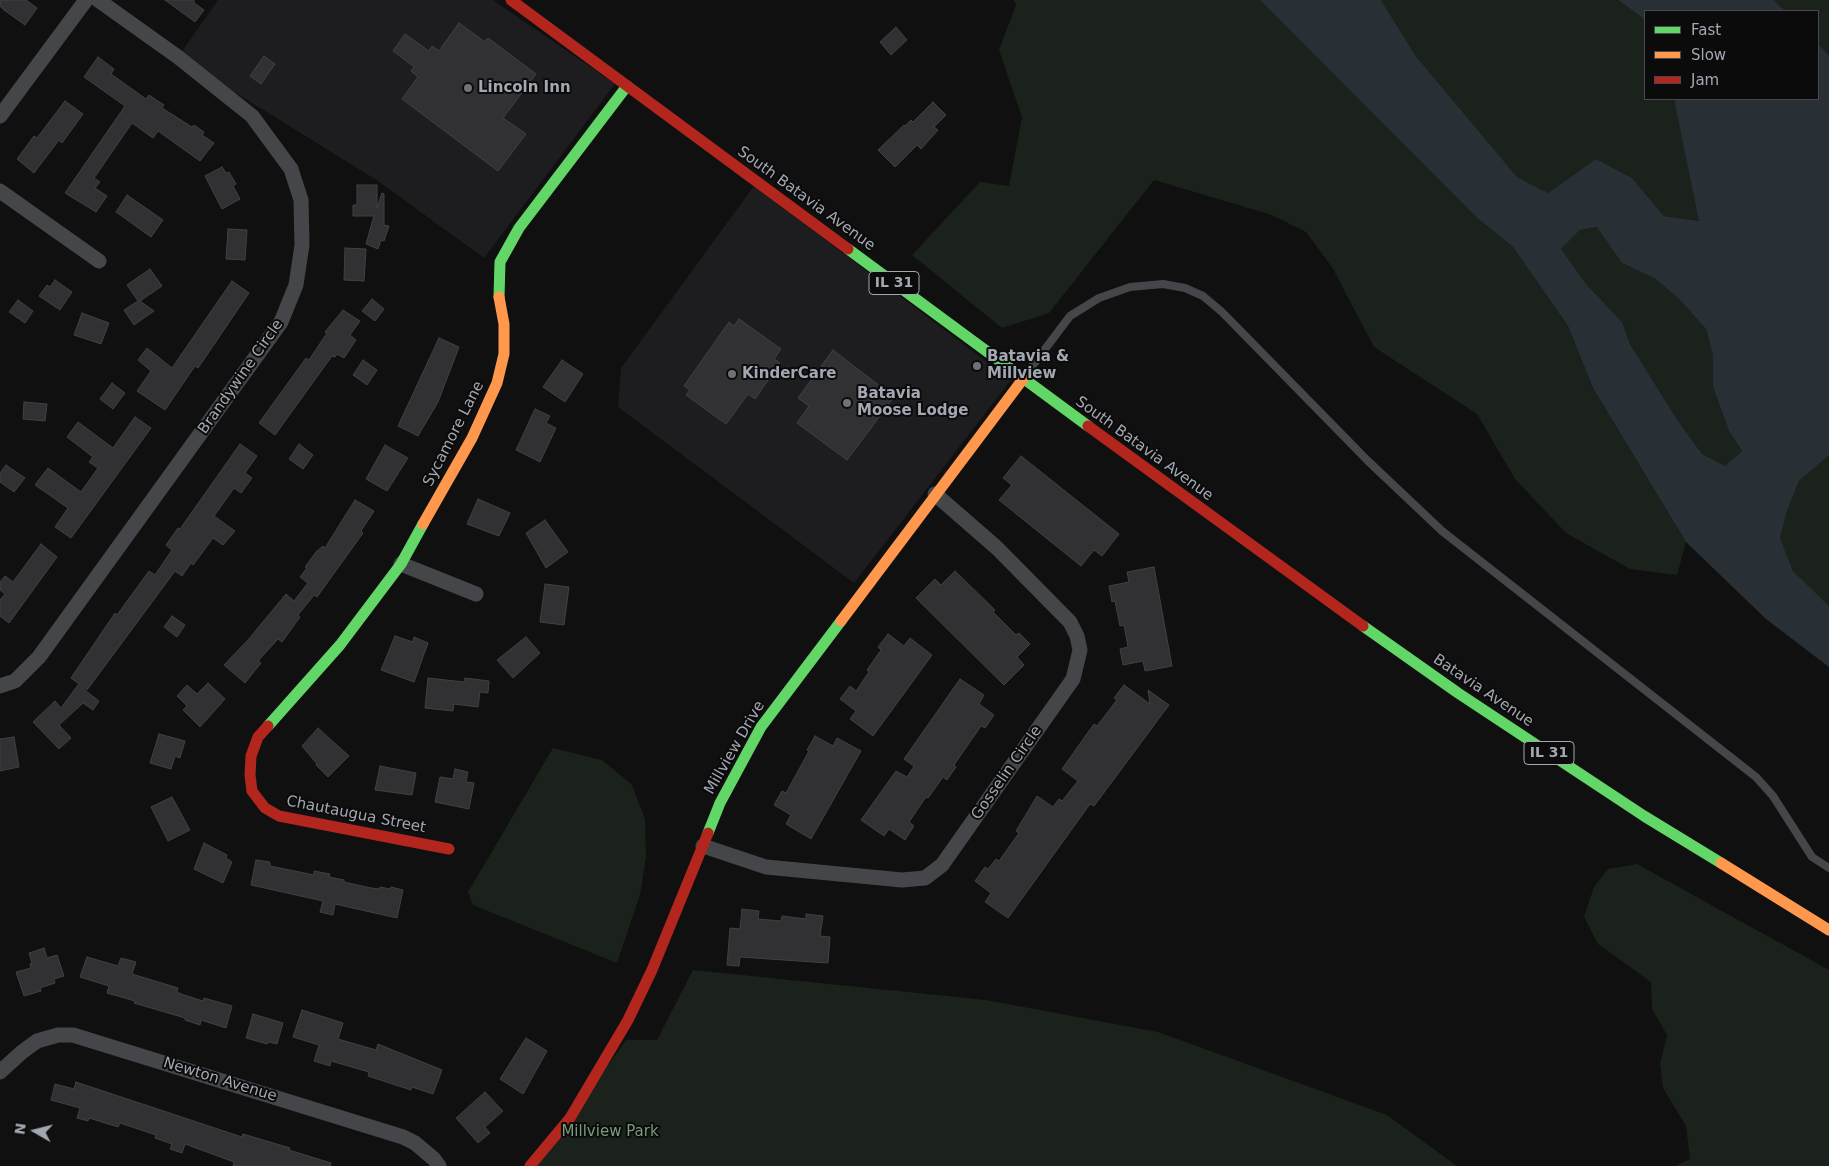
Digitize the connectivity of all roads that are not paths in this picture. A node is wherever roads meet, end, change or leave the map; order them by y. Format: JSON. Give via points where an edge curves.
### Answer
{"nodes":[{"id":1,"x":86,"y":0,"type":"edge"},
{"id":2,"x":98,"y":0,"type":"edge"},
{"id":3,"x":511,"y":0,"type":"edge"},
{"id":4,"x":627,"y":86,"type":"junction"},
{"id":5,"x":0,"y":116,"type":"edge"},
{"id":6,"x":0,"y":192,"type":"edge"},
{"id":7,"x":99,"y":261,"type":"dead end"},
{"id":8,"x":1023,"y":379,"type":"junction"},
{"id":9,"x":935,"y":494,"type":"junction"},
{"id":10,"x":401,"y":564,"type":"junction"},
{"id":11,"x":1276,"y":565,"type":"joint"},
{"id":12,"x":476,"y":594,"type":"dead end"},
{"id":13,"x":0,"y":686,"type":"edge"},
{"id":14,"x":250,"y":775,"type":"joint"},
{"id":15,"x":702,"y":846,"type":"junction"},
{"id":16,"x":449,"y":849,"type":"dead end"},
{"id":17,"x":1829,"y":868,"type":"edge"},
{"id":18,"x":1829,"y":930,"type":"edge"},
{"id":19,"x":0,"y":1072,"type":"edge"},
{"id":20,"x":439,"y":1166,"type":"edge"},
{"id":21,"x":530,"y":1166,"type":"edge"}],
"edges":[{"from":1,"to":5,"type":"street"},
{"from":2,"to":13,"type":"street","name":"Brandywine Circle","via":[[178,57],[252,116],[291,169],[301,200],[302,245],[296,285],[281,322],[39,657],[15,681]]},
{"from":3,"to":4,"type":"street","name":"South Batavia Avenue","number":"IL 31"},
{"from":4,"to":8,"type":"street","name":"South Batavia Avenue","number":"IL 31"},
{"from":4,"to":10,"type":"street","name":"Sycamore Lane","via":[[518,228],[500,262],[498,293],[504,324],[504,354],[497,383],[472,438]]},
{"from":6,"to":7,"type":"street"},
{"from":8,"to":9,"type":"street","name":"Millview Drive"},
{"from":8,"to":11,"type":"street","name":"South Batavia Avenue","number":"IL 31"},
{"from":8,"to":17,"type":"lane","via":[[1070,316],[1099,298],[1130,287],[1163,284],[1203,296],[1442,531],[1756,778],[1773,796],[1812,858]]},
{"from":9,"to":15,"type":"street","name":"Millview Drive","via":[[762,728],[720,803]]},
{"from":9,"to":15,"type":"street","name":"Gosselin Circle","via":[[997,548],[1070,622],[1080,650],[1074,679],[942,865],[925,878],[902,880],[766,867]]},
{"from":10,"to":12,"type":"street"},
{"from":10,"to":14,"type":"street","name":"Sycamore Lane","via":[[340,645],[258,737],[251,756]]},
{"from":11,"to":18,"type":"street","name":"Batavia Avenue","number":"IL 31","via":[[1466,699],[1644,816]]},
{"from":14,"to":16,"type":"street","name":"Chautaugua Street","via":[[252,791],[265,808],[279,816]]},
{"from":15,"to":21,"type":"street","name":"Millview Drive","via":[[652,970],[628,1020],[570,1118]]},
{"from":19,"to":20,"type":"street","name":"Newton Avenue","via":[[38,1041],[58,1035],[73,1035],[404,1137]]}]}
